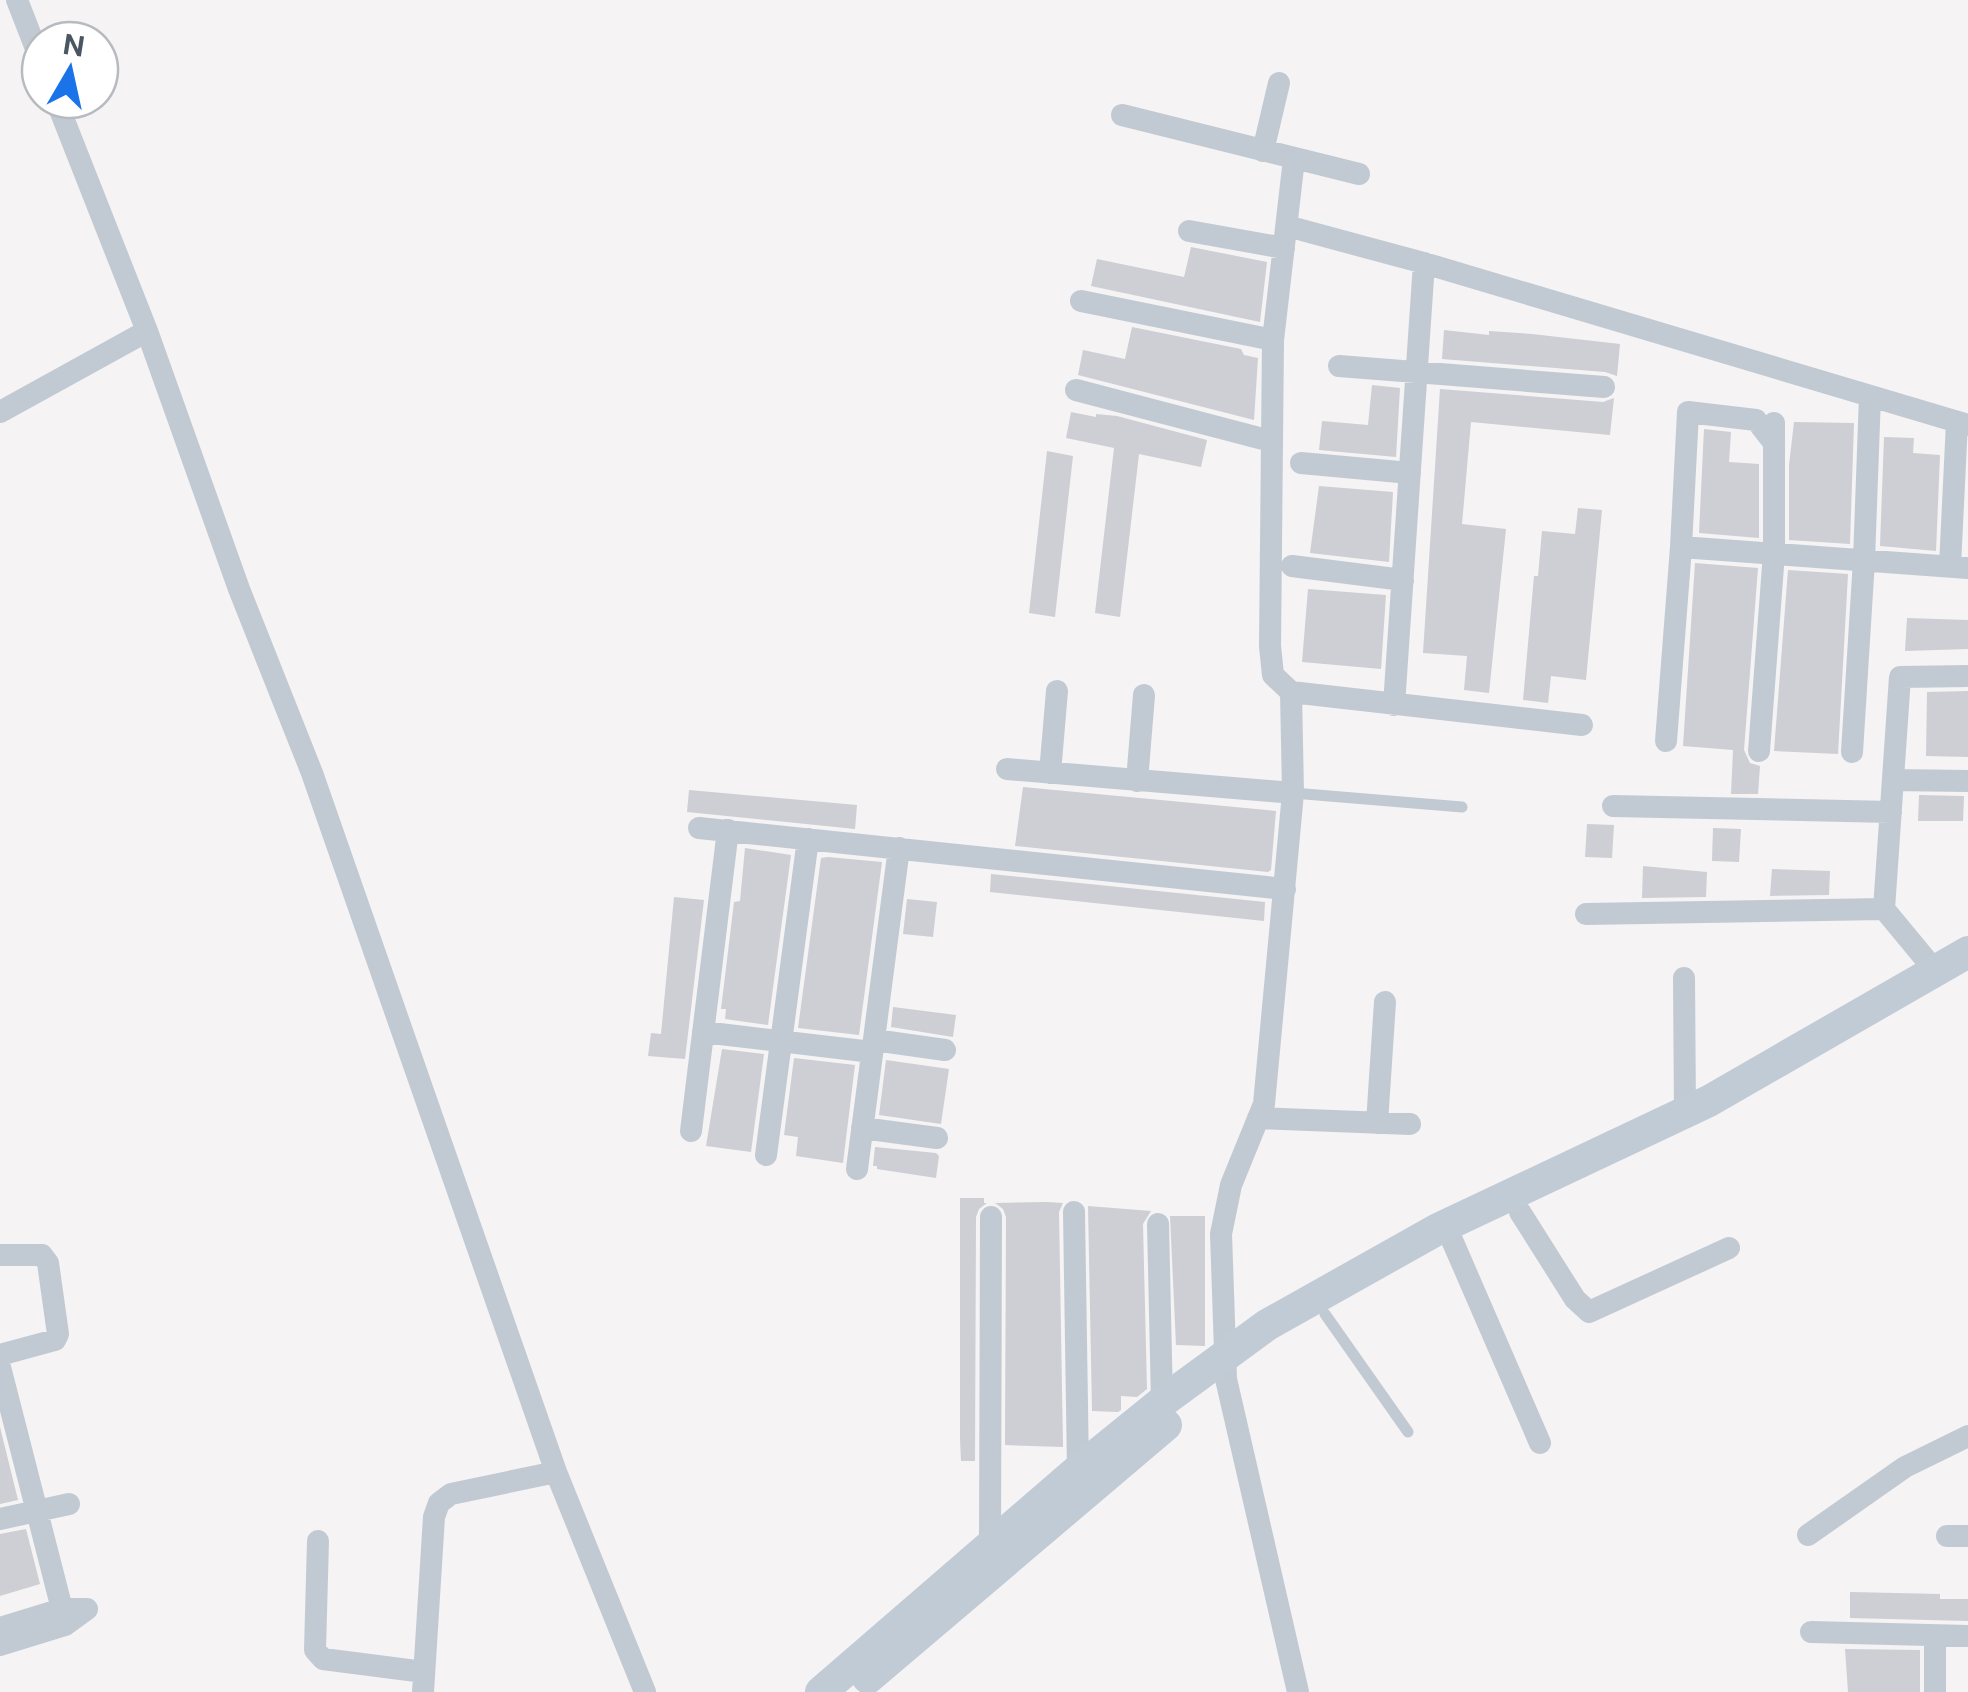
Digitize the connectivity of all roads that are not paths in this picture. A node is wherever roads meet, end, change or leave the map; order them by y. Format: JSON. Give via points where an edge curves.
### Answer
{"nodes":[{"id":1,"x":1279,"y":83,"type":"dead end"},
{"id":2,"x":1122,"y":115,"type":"dead end"},
{"id":3,"x":64,"y":120,"type":"edge"},
{"id":4,"x":1262,"y":150,"type":"junction"},
{"id":5,"x":1294,"y":158,"type":"junction"},
{"id":6,"x":1359,"y":174,"type":"dead end"},
{"id":7,"x":1286,"y":230,"type":"junction"},
{"id":8,"x":1190,"y":231,"type":"dead end"},
{"id":9,"x":1424,"y":263,"type":"junction"},
{"id":10,"x":1081,"y":300,"type":"dead end"},
{"id":11,"x":147,"y":331,"type":"junction"},
{"id":12,"x":1273,"y":340,"type":"junction"},
{"id":13,"x":1339,"y":366,"type":"dead end"},
{"id":14,"x":1417,"y":372,"type":"junction"},
{"id":15,"x":1604,"y":387,"type":"dead end"},
{"id":16,"x":1076,"y":390,"type":"dead end"},
{"id":17,"x":1870,"y":396,"type":"junction"},
{"id":18,"x":0,"y":412,"type":"edge"},
{"id":19,"x":1963,"y":423,"type":"edge"},
{"id":20,"x":1271,"y":441,"type":"junction"},
{"id":21,"x":1302,"y":463,"type":"dead end"},
{"id":22,"x":1410,"y":474,"type":"junction"},
{"id":23,"x":1682,"y":546,"type":"junction"},
{"id":24,"x":1774,"y":553,"type":"junction"},
{"id":25,"x":1864,"y":560,"type":"junction"},
{"id":26,"x":1292,"y":566,"type":"dead end"},
{"id":27,"x":1959,"y":567,"type":"edge"},
{"id":28,"x":1403,"y":580,"type":"junction"},
{"id":29,"x":1968,"y":676,"type":"edge"},
{"id":30,"x":1057,"y":690,"type":"dead end"},
{"id":31,"x":1291,"y":692,"type":"junction"},
{"id":32,"x":1144,"y":695,"type":"dead end"},
{"id":33,"x":1394,"y":706,"type":"junction"},
{"id":34,"x":1582,"y":725,"type":"dead end"},
{"id":35,"x":1666,"y":741,"type":"dead end"},
{"id":36,"x":1759,"y":751,"type":"dead end"},
{"id":37,"x":1852,"y":752,"type":"dead end"},
{"id":38,"x":1007,"y":769,"type":"dead end"},
{"id":39,"x":1050,"y":773,"type":"junction"},
{"id":40,"x":1893,"y":780,"type":"junction"},
{"id":41,"x":1137,"y":781,"type":"junction"},
{"id":42,"x":1968,"y":781,"type":"edge"},
{"id":43,"x":1293,"y":793,"type":"junction"},
{"id":44,"x":1613,"y":806,"type":"dead end"},
{"id":45,"x":1462,"y":807,"type":"dead end"},
{"id":46,"x":1891,"y":812,"type":"junction"},
{"id":47,"x":698,"y":828,"type":"dead end"},
{"id":48,"x":728,"y":830,"type":"junction"},
{"id":49,"x":808,"y":838,"type":"junction"},
{"id":50,"x":899,"y":848,"type":"junction"},
{"id":51,"x":1285,"y":889,"type":"junction"},
{"id":52,"x":1884,"y":908,"type":"junction"},
{"id":53,"x":1586,"y":914,"type":"dead end"},
{"id":54,"x":1960,"y":964,"type":"edge"},
{"id":55,"x":1684,"y":978,"type":"dead end"},
{"id":56,"x":1385,"y":1002,"type":"dead end"},
{"id":57,"x":703,"y":1032,"type":"junction"},
{"id":58,"x":781,"y":1041,"type":"junction"},
{"id":59,"x":873,"y":1046,"type":"junction"},
{"id":60,"x":945,"y":1050,"type":"dead end"},
{"id":61,"x":1685,"y":1113,"type":"junction"},
{"id":62,"x":1258,"y":1118,"type":"junction"},
{"id":63,"x":1377,"y":1123,"type":"junction"},
{"id":64,"x":1410,"y":1124,"type":"dead end"},
{"id":65,"x":862,"y":1128,"type":"junction"},
{"id":66,"x":691,"y":1131,"type":"dead end"},
{"id":67,"x":937,"y":1138,"type":"dead end"},
{"id":68,"x":766,"y":1155,"type":"dead end"},
{"id":69,"x":857,"y":1169,"type":"dead end"},
{"id":70,"x":1074,"y":1212,"type":"dead end"},
{"id":71,"x":1520,"y":1212,"type":"junction"},
{"id":72,"x":991,"y":1217,"type":"dead end"},
{"id":73,"x":1158,"y":1224,"type":"dead end"},
{"id":74,"x":1452,"y":1240,"type":"junction"},
{"id":75,"x":1729,"y":1248,"type":"dead end"},
{"id":76,"x":0,"y":1256,"type":"edge"},
{"id":77,"x":1325,"y":1314,"type":"junction"},
{"id":78,"x":0,"y":1355,"type":"edge"},
{"id":79,"x":0,"y":1368,"type":"edge"},
{"id":80,"x":1226,"y":1368,"type":"junction"},
{"id":81,"x":1162,"y":1402,"type":"junction"},
{"id":82,"x":1408,"y":1432,"type":"dead end"},
{"id":83,"x":1968,"y":1436,"type":"edge"},
{"id":84,"x":1540,"y":1443,"type":"dead end"},
{"id":85,"x":1078,"y":1470,"type":"junction"},
{"id":86,"x":556,"y":1472,"type":"junction"},
{"id":87,"x":69,"y":1504,"type":"dead end"},
{"id":88,"x":36,"y":1510,"type":"junction"},
{"id":89,"x":0,"y":1520,"type":"edge"},
{"id":90,"x":1808,"y":1535,"type":"dead end"},
{"id":91,"x":318,"y":1541,"type":"dead end"},
{"id":92,"x":1001,"y":1550,"type":"junction"},
{"id":93,"x":62,"y":1609,"type":"junction"},
{"id":94,"x":0,"y":1628,"type":"edge"},
{"id":95,"x":1811,"y":1632,"type":"dead end"},
{"id":96,"x":1935,"y":1636,"type":"junction"},
{"id":97,"x":1968,"y":1636,"type":"edge"},
{"id":98,"x":0,"y":1645,"type":"edge"},
{"id":99,"x":423,"y":1682,"type":"edge"},
{"id":100,"x":645,"y":1692,"type":"edge"},
{"id":101,"x":820,"y":1692,"type":"edge"},
{"id":102,"x":851,"y":1692,"type":"edge"},
{"id":103,"x":1298,"y":1692,"type":"edge"},
{"id":104,"x":1935,"y":1692,"type":"edge"}],
"edges":[{"from":1,"to":4,"type":"street"},
{"from":2,"to":4,"type":"street"},
{"from":3,"to":11,"type":"street"},
{"from":4,"to":5,"type":"street"},
{"from":5,"to":6,"type":"street"},
{"from":5,"to":7,"type":"street"},
{"from":7,"to":8,"type":"street"},
{"from":7,"to":9,"type":"street"},
{"from":7,"to":12,"type":"street"},
{"from":9,"to":14,"type":"street"},
{"from":9,"to":17,"type":"street"},
{"from":10,"to":12,"type":"street"},
{"from":11,"to":18,"type":"street"},
{"from":11,"to":86,"type":"street","via":[[312,772]]},
{"from":12,"to":20,"type":"street"},
{"from":13,"to":14,"type":"street"},
{"from":14,"to":15,"type":"street"},
{"from":14,"to":22,"type":"street"},
{"from":16,"to":20,"type":"street"},
{"from":17,"to":19,"type":"street"},
{"from":17,"to":25,"type":"street"},
{"from":19,"to":27,"type":"street"},
{"from":20,"to":31,"type":"street","via":[[1270,646],[1273,675]]},
{"from":21,"to":22,"type":"street"},
{"from":22,"to":28,"type":"street"},
{"from":23,"to":24,"type":"street"},
{"from":23,"to":24,"type":"street","via":[[1688,412],[1756,420],[1774,433]]},
{"from":23,"to":35,"type":"street"},
{"from":24,"to":25,"type":"street"},
{"from":24,"to":36,"type":"street"},
{"from":25,"to":27,"type":"street"},
{"from":25,"to":37,"type":"street"},
{"from":26,"to":28,"type":"street"},
{"from":28,"to":33,"type":"street"},
{"from":29,"to":40,"type":"street","via":[[1900,677]]},
{"from":30,"to":39,"type":"street"},
{"from":31,"to":33,"type":"street"},
{"from":31,"to":43,"type":"street"},
{"from":32,"to":41,"type":"street"},
{"from":33,"to":34,"type":"street"},
{"from":38,"to":39,"type":"street"},
{"from":39,"to":41,"type":"street"},
{"from":40,"to":42,"type":"street"},
{"from":40,"to":46,"type":"street"},
{"from":41,"to":43,"type":"street"},
{"from":43,"to":45,"type":"lane"},
{"from":43,"to":51,"type":"street"},
{"from":44,"to":46,"type":"street"},
{"from":46,"to":52,"type":"street"},
{"from":47,"to":48,"type":"street"},
{"from":48,"to":49,"type":"street"},
{"from":48,"to":57,"type":"street"},
{"from":49,"to":50,"type":"street"},
{"from":49,"to":58,"type":"street"},
{"from":50,"to":51,"type":"street"},
{"from":50,"to":59,"type":"street"},
{"from":51,"to":62,"type":"street"},
{"from":52,"to":53,"type":"street"},
{"from":52,"to":54,"type":"street"},
{"from":54,"to":61,"type":"street"},
{"from":54,"to":71,"type":"street","via":[[1651,1152]]},
{"from":55,"to":61,"type":"street"},
{"from":56,"to":63,"type":"street"},
{"from":57,"to":58,"type":"street"},
{"from":57,"to":66,"type":"street"},
{"from":58,"to":59,"type":"street"},
{"from":58,"to":68,"type":"street"},
{"from":59,"to":60,"type":"street"},
{"from":59,"to":65,"type":"street"},
{"from":61,"to":80,"type":"street","via":[[1438,1228],[1310,1299],[1267,1325]]},
{"from":62,"to":63,"type":"street"},
{"from":62,"to":80,"type":"street","via":[[1220,1234]]},
{"from":63,"to":64,"type":"street"},
{"from":65,"to":67,"type":"street"},
{"from":65,"to":69,"type":"street"},
{"from":70,"to":85,"type":"street"},
{"from":71,"to":74,"type":"street"},
{"from":71,"to":75,"type":"street","via":[[1589,1312]]},
{"from":72,"to":92,"type":"street"},
{"from":73,"to":81,"type":"street"},
{"from":74,"to":77,"type":"street"},
{"from":74,"to":84,"type":"street"},
{"from":76,"to":78,"type":"street","via":[[42,1255],[48,1263],[58,1334]]},
{"from":77,"to":80,"type":"street"},
{"from":77,"to":82,"type":"lane"},
{"from":79,"to":88,"type":"street"},
{"from":80,"to":81,"type":"street"},
{"from":80,"to":92,"type":"street","via":[[1175,1416]]},
{"from":80,"to":103,"type":"street"},
{"from":81,"to":85,"type":"street"},
{"from":83,"to":90,"type":"street","via":[[1905,1467]]},
{"from":85,"to":92,"type":"street"},
{"from":86,"to":99,"type":"street","via":[[451,1494],[438,1504]]},
{"from":86,"to":100,"type":"street"},
{"from":87,"to":88,"type":"street"},
{"from":88,"to":89,"type":"street"},
{"from":88,"to":93,"type":"street"},
{"from":91,"to":99,"type":"street","via":[[315,1650],[323,1659]]},
{"from":92,"to":101,"type":"street"},
{"from":92,"to":102,"type":"street"},
{"from":93,"to":94,"type":"street"},
{"from":93,"to":98,"type":"street","via":[[87,1609],[65,1624]]},
{"from":95,"to":96,"type":"street"},
{"from":96,"to":97,"type":"street"},
{"from":96,"to":104,"type":"street"}]}
